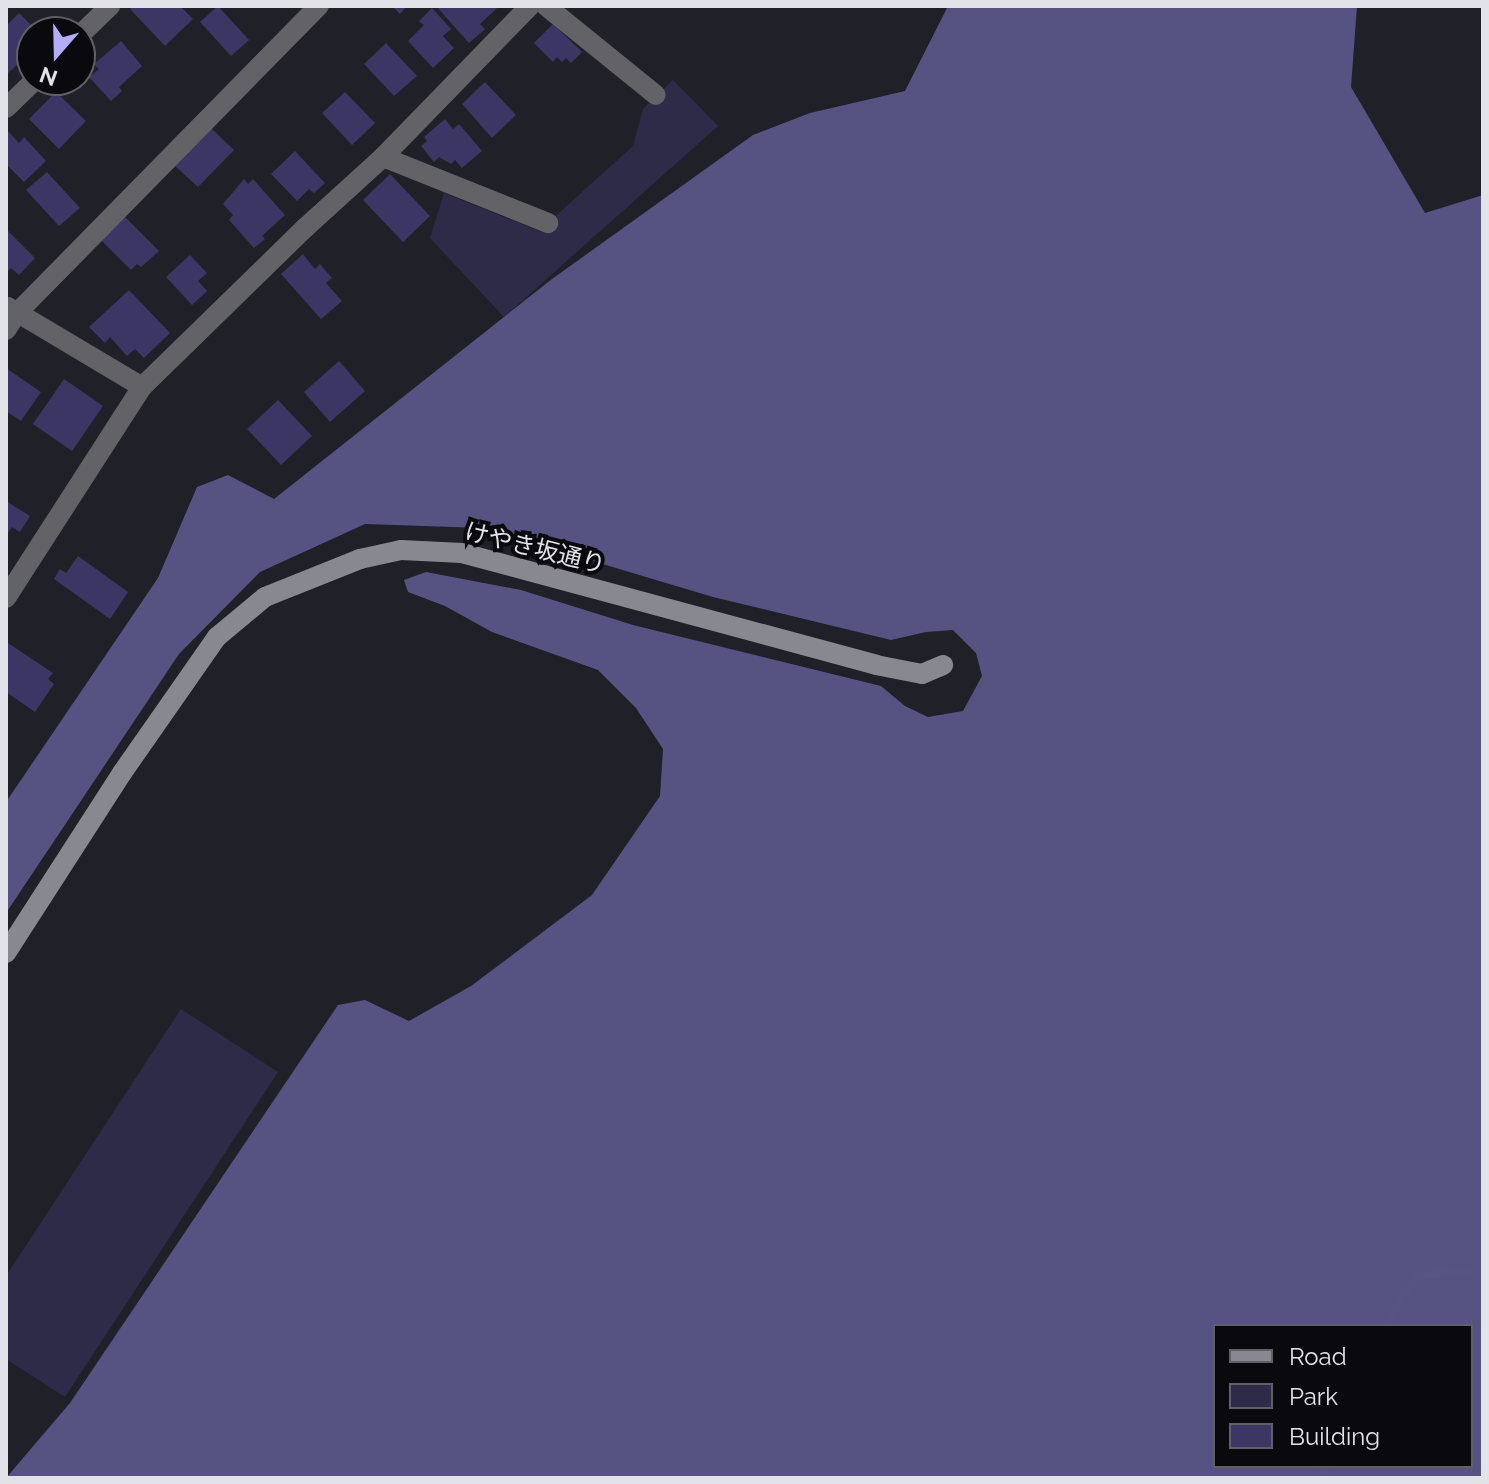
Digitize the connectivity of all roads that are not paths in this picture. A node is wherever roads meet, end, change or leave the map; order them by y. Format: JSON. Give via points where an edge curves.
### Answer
{"nodes":[{"id":1,"x":319,"y":6,"type":"edge"},
{"id":2,"x":530,"y":6,"type":"edge"},
{"id":3,"x":546,"y":6,"type":"edge"},
{"id":4,"x":656,"y":95,"type":"dead end"},
{"id":5,"x":383,"y":157,"type":"junction"},
{"id":6,"x":548,"y":223,"type":"dead end"},
{"id":7,"x":10,"y":316,"type":"edge"},
{"id":8,"x":142,"y":387,"type":"junction"},
{"id":9,"x":6,"y":598,"type":"edge"},
{"id":10,"x":943,"y":665,"type":"dead end"},
{"id":11,"x":6,"y":953,"type":"edge"}],
"edges":[{"from":1,"to":7,"type":"street"},
{"from":2,"to":5,"type":"street"},
{"from":3,"to":4,"type":"street"},
{"from":5,"to":6,"type":"street"},
{"from":5,"to":8,"type":"street"},
{"from":7,"to":8,"type":"street"},
{"from":8,"to":9,"type":"street"},
{"from":10,"to":11,"type":"street","name":"けやき坂通り","via":[[922,674],[876,665],[462,553],[401,550],[360,559],[265,597],[217,637]]}]}
